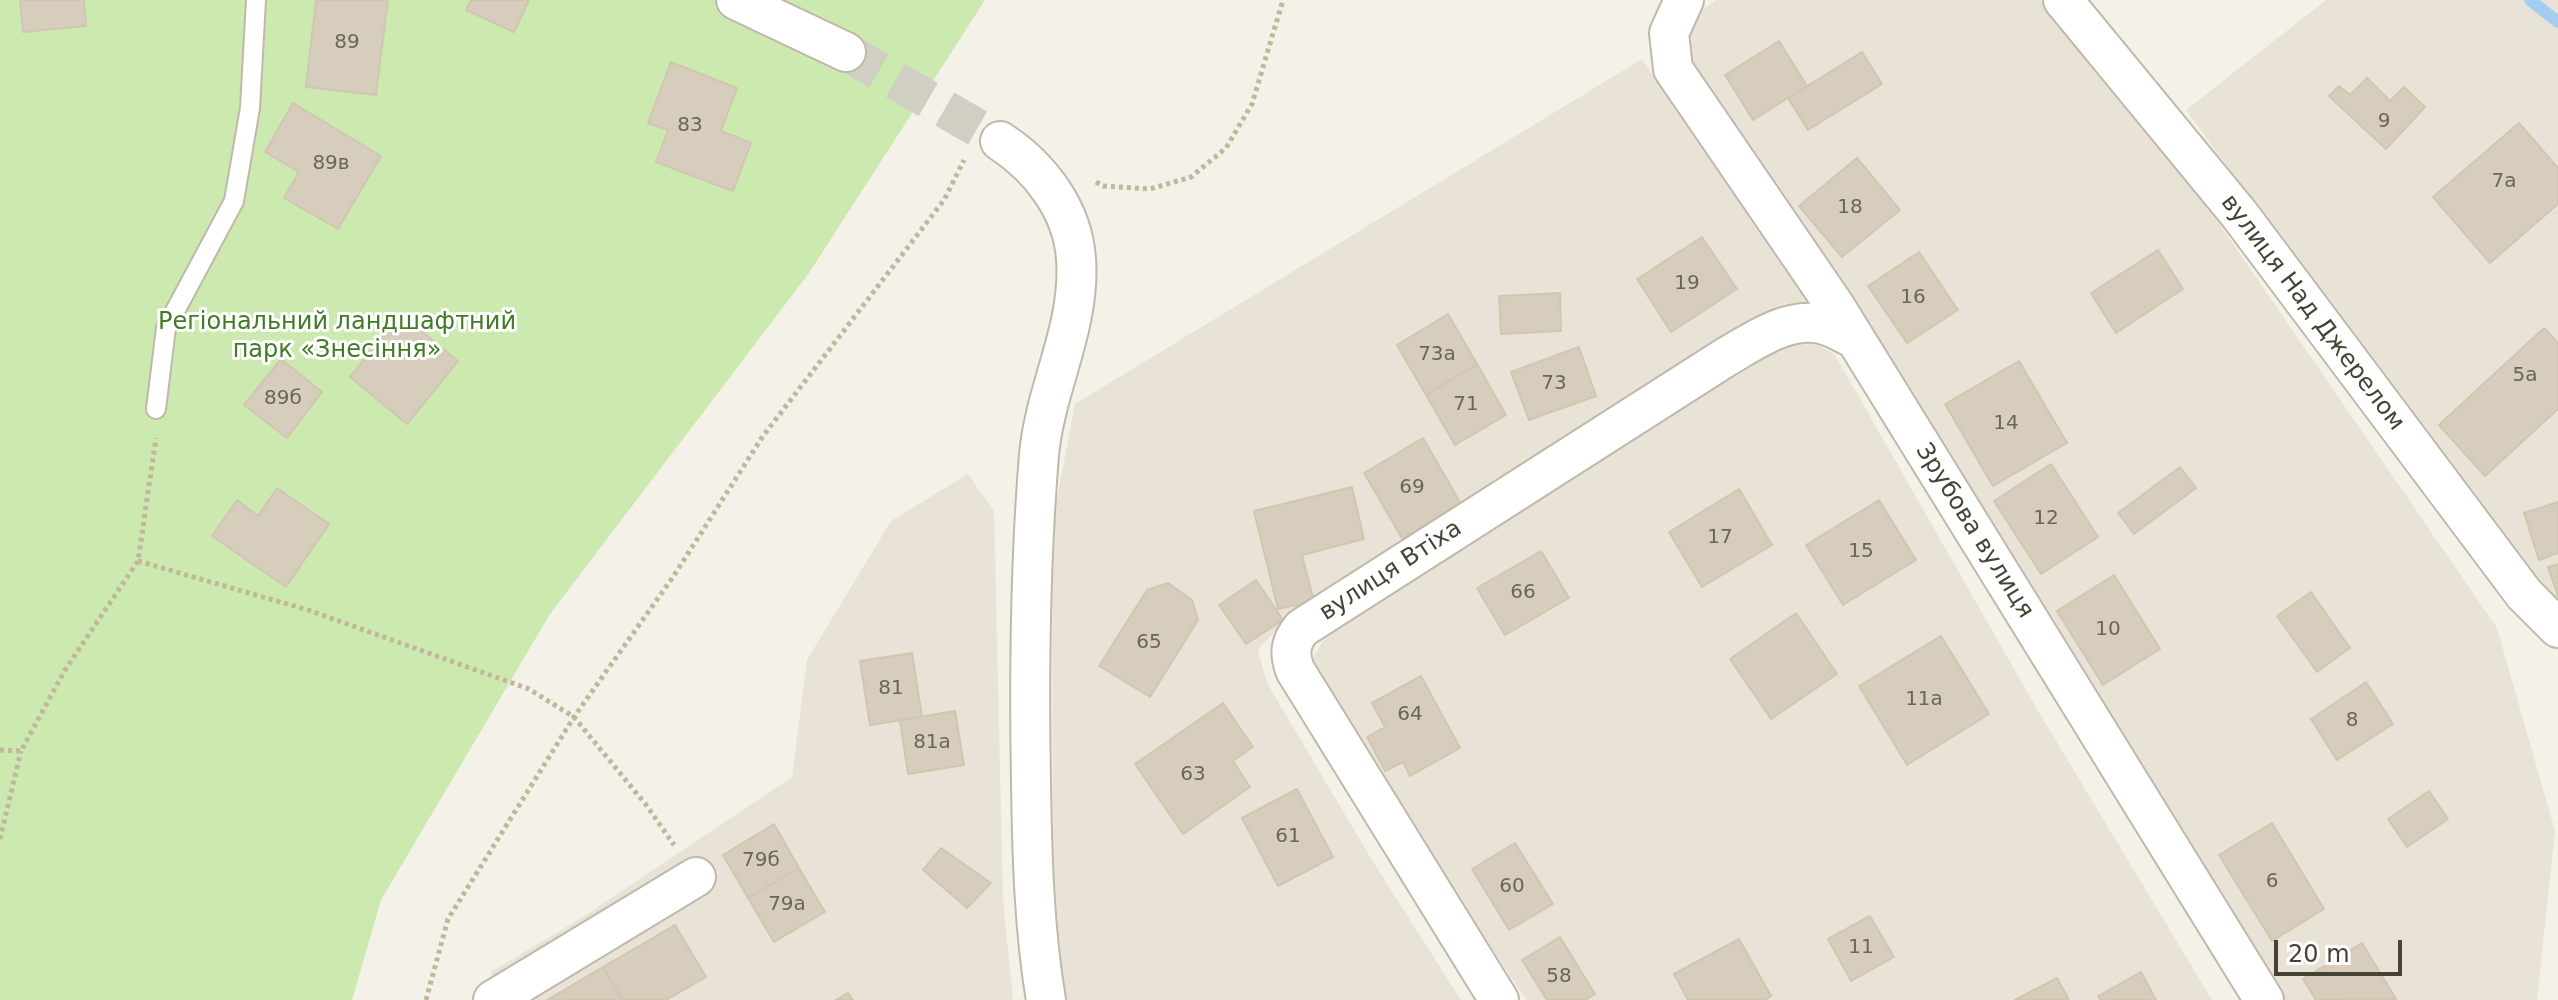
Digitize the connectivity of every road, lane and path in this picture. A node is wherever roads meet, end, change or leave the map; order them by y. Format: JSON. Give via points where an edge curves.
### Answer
{"nodes":[{"id":1,"x":256,"y":0,"type":"edge"},
{"id":2,"x":736,"y":0,"type":"edge"},
{"id":3,"x":1283,"y":0,"type":"edge"},
{"id":4,"x":1684,"y":0,"type":"edge"},
{"id":5,"x":2063,"y":0,"type":"edge"},
{"id":6,"x":846,"y":52,"type":"tunnel mouth"},
{"id":7,"x":984,"y":147,"type":"joint"},
{"id":8,"x":1090,"y":178,"type":"dead end"},
{"id":9,"x":1856,"y":340,"type":"junction"},
{"id":10,"x":156,"y":409,"type":"joint"},
{"id":11,"x":138,"y":561,"type":"junction"},
{"id":12,"x":2558,"y":628,"type":"edge"},
{"id":13,"x":574,"y":717,"type":"junction"},
{"id":14,"x":0,"y":750,"type":"edge"},
{"id":15,"x":21,"y":751,"type":"junction"},
{"id":16,"x":647,"y":806,"type":"dead end"},
{"id":17,"x":0,"y":839,"type":"edge"},
{"id":18,"x":696,"y":877,"type":"dead end"},
{"id":19,"x":426,"y":1000,"type":"edge"},
{"id":20,"x":493,"y":1000,"type":"edge"},
{"id":21,"x":1046,"y":1000,"type":"edge"},
{"id":22,"x":1499,"y":1000,"type":"edge"},
{"id":23,"x":2264,"y":1000,"type":"edge"}],
"edges":[{"from":1,"to":10,"type":"lane","via":[[250,108],[234,201],[166,328]]},
{"from":2,"to":6,"type":"street"},
{"from":3,"to":8,"type":"path","via":[[1252,104],[1226,148],[1191,177],[1150,189],[1103,186]]},
{"from":4,"to":9,"type":"street","name":"Зрубова вулиця","via":[[1669,33],[1673,69]]},
{"from":5,"to":12,"type":"street","name":"вулиця Над Джерелом","via":[[2239,214],[2524,594]]},
{"from":7,"to":13,"type":"path","via":[[763,436],[673,577]]},
{"from":7,"to":21,"type":"street","via":[[1018,153],[1050,187],[1069,224],[1077,257],[1076,301],[1040,451],[1034,539],[1032,830]]},
{"from":9,"to":22,"type":"street","name":"вулиця Втіха","via":[[1819,323],[1774,330],[1372,582],[1295,636],[1290,657],[1295,670]]},
{"from":9,"to":23,"type":"street","name":"Зрубова вулиця"},
{"from":10,"to":11,"type":"path","via":[[159,422]]},
{"from":11,"to":13,"type":"path","via":[[308,610],[529,689]]},
{"from":11,"to":15,"type":"path","via":[[65,670]]},
{"from":13,"to":16,"type":"path"},
{"from":13,"to":19,"type":"path","via":[[448,919]]},
{"from":14,"to":15,"type":"path"},
{"from":15,"to":17,"type":"path"},
{"from":18,"to":20,"type":"street"}]}
